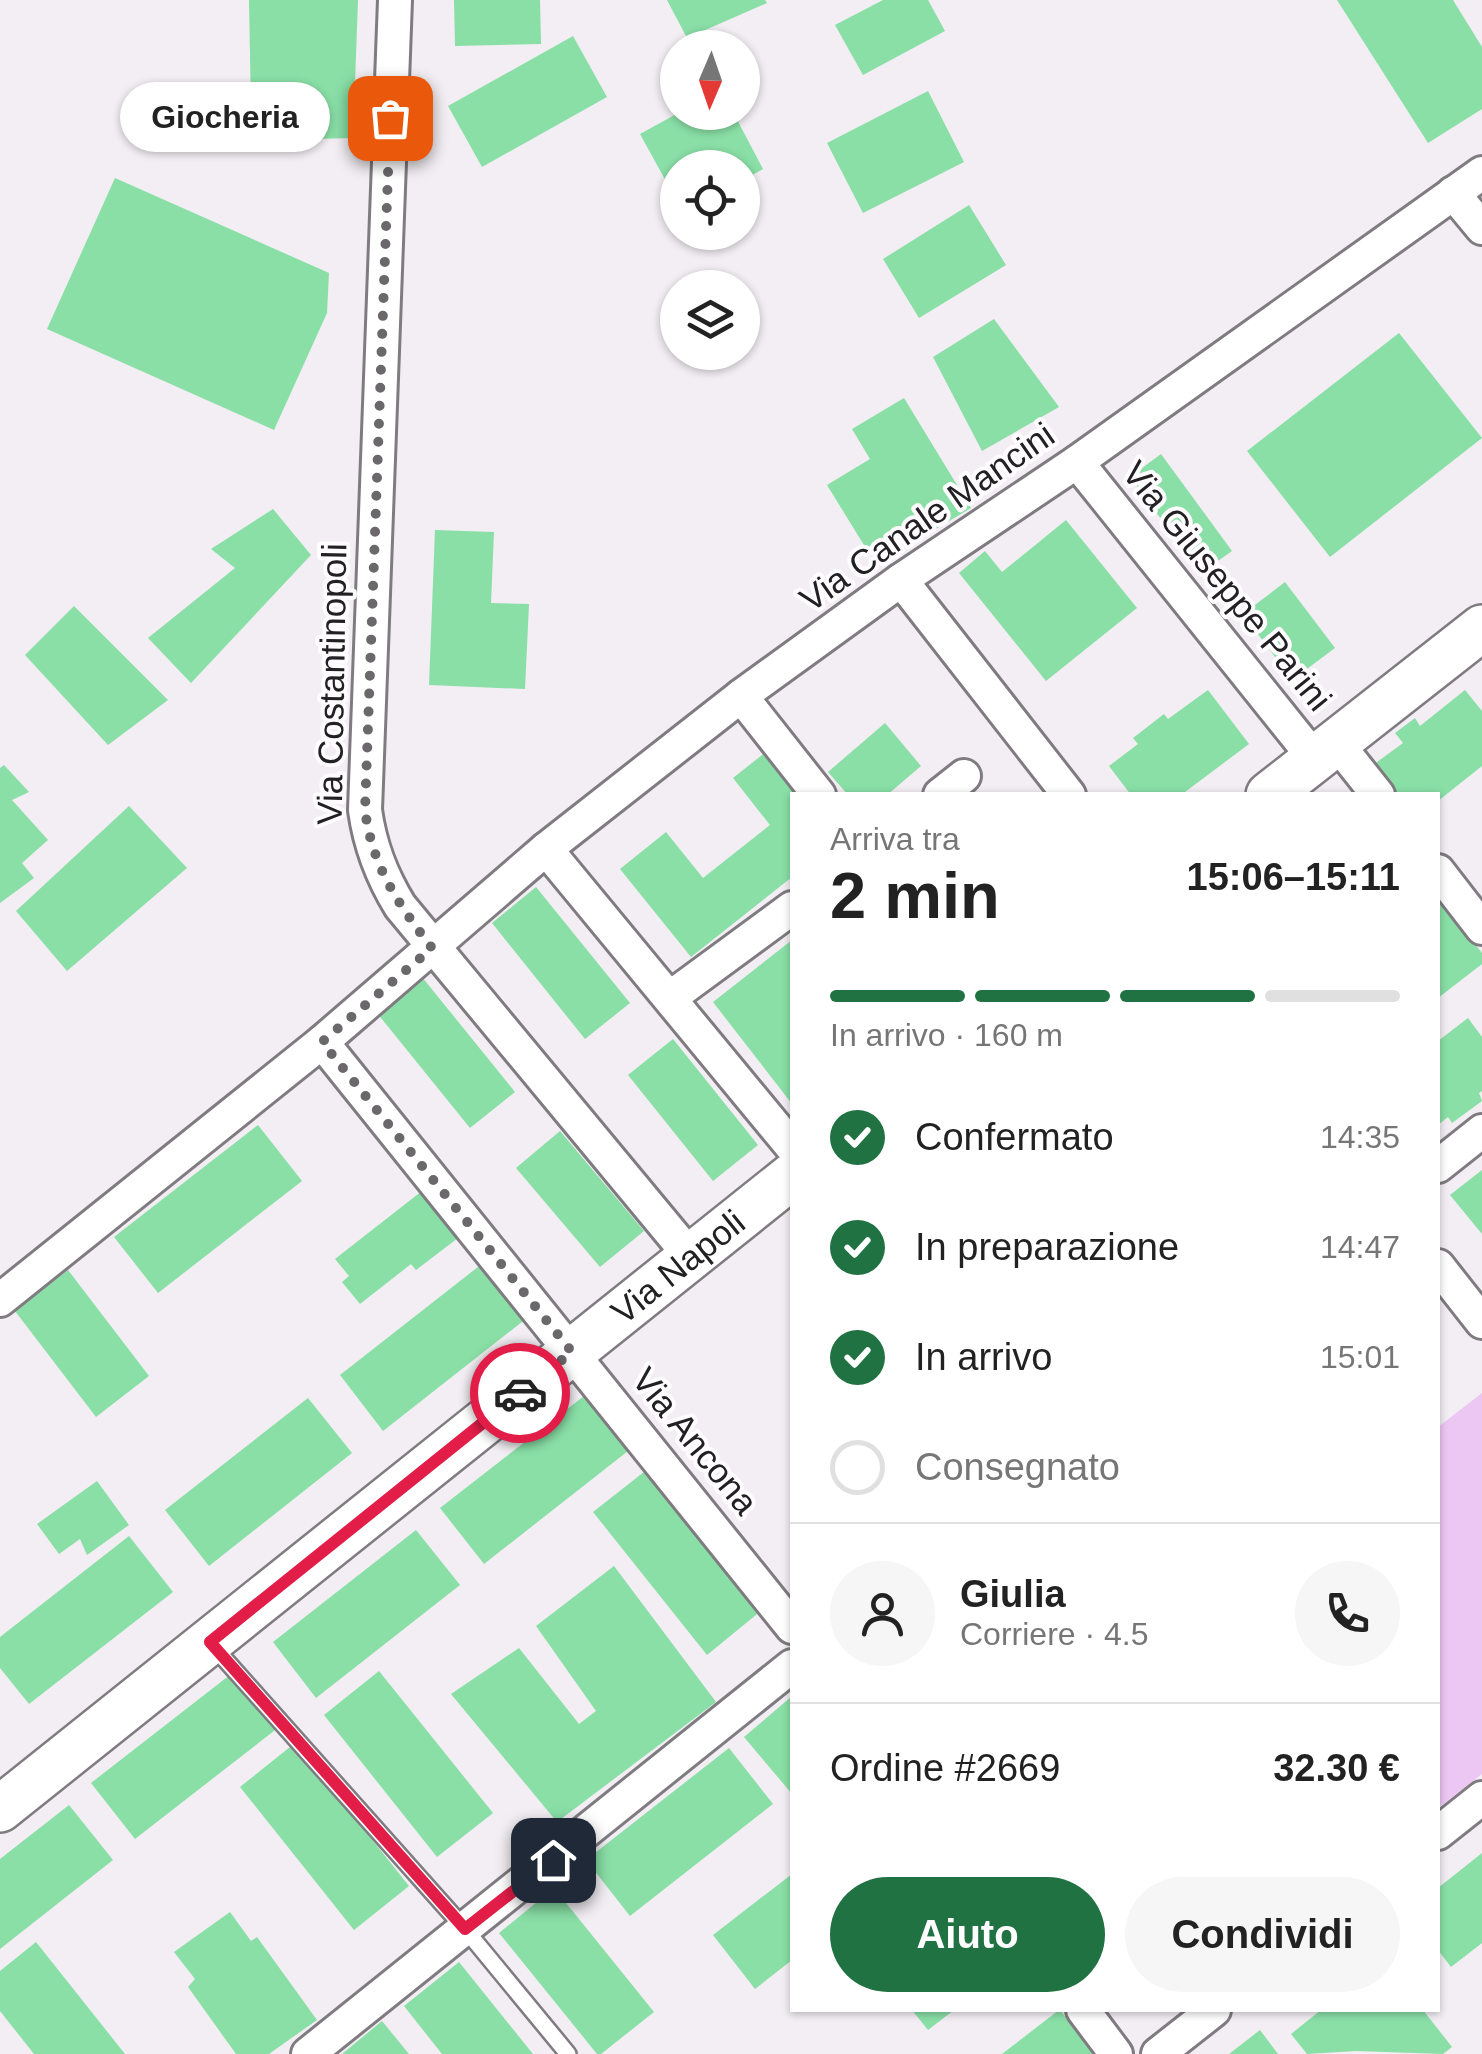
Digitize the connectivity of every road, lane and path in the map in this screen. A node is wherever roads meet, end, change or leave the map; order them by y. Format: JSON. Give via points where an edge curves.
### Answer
{"nodes":[{"id":1,"x":395,"y":0,"type":"edge"},
{"id":2,"x":1482,"y":173,"type":"edge"},
{"id":3,"x":1453,"y":194,"type":"junction"},
{"id":4,"x":1482,"y":228,"type":"edge"},
{"id":5,"x":1078,"y":462,"type":"junction"},
{"id":6,"x":901,"y":580,"type":"junction"},
{"id":7,"x":1482,"y":628,"type":"edge"},
{"id":8,"x":741,"y":696,"type":"junction"},
{"id":9,"x":1325,"y":750,"type":"junction"},
{"id":10,"x":816,"y":792,"type":"edge"},
{"id":11,"x":1067,"y":792,"type":"edge"},
{"id":12,"x":1273,"y":792,"type":"edge"},
{"id":13,"x":1374,"y":792,"type":"edge"},
{"id":14,"x":546,"y":848,"type":"junction"},
{"id":15,"x":1440,"y":874,"type":"edge"},
{"id":16,"x":790,"y":909,"type":"edge"},
{"id":17,"x":1482,"y":928,"type":"edge"},
{"id":18,"x":432,"y":948,"type":"junction"},
{"id":19,"x":671,"y":997,"type":"junction"},
{"id":20,"x":322,"y":1042,"type":"junction"},
{"id":21,"x":1482,"y":1130,"type":"edge"},
{"id":22,"x":1440,"y":1164,"type":"edge"},
{"id":23,"x":789,"y":1180,"type":"edge"},
{"id":24,"x":691,"y":1257,"type":"junction"},
{"id":25,"x":1440,"y":1269,"type":"edge"},
{"id":26,"x":0,"y":1300,"type":"edge"},
{"id":27,"x":1482,"y":1322,"type":"edge"},
{"id":28,"x":572,"y":1352,"type":"junction"},
{"id":29,"x":790,"y":1624,"type":"edge"},
{"id":30,"x":210,"y":1642,"type":"junction"},
{"id":31,"x":790,"y":1668,"type":"edge"},
{"id":32,"x":1482,"y":1798,"type":"edge"},
{"id":33,"x":0,"y":1809,"type":"edge"},
{"id":34,"x":1440,"y":1831,"type":"edge"},
{"id":35,"x":465,"y":1929,"type":"junction"},
{"id":36,"x":1084,"y":2012,"type":"edge"},
{"id":37,"x":1211,"y":2012,"type":"edge"},
{"id":38,"x":308,"y":2054,"type":"edge"},
{"id":39,"x":568,"y":2054,"type":"edge"},
{"id":40,"x":1116,"y":2054,"type":"edge"},
{"id":41,"x":1158,"y":2054,"type":"edge"}],
"edges":[{"from":1,"to":18,"type":"street","name":"Via Costantinopoli","via":[[365,810],[382,877]]},
{"from":2,"to":3,"type":"street","name":"Via Canale Mancini"},
{"from":3,"to":4,"type":"street"},
{"from":3,"to":5,"type":"street","name":"Via Canale Mancini"},
{"from":5,"to":6,"type":"street","name":"Via Canale Mancini"},
{"from":5,"to":9,"type":"street","name":"Via Giuseppe Parini"},
{"from":6,"to":8,"type":"street","name":"Via Canale Mancini"},
{"from":6,"to":11,"type":"street"},
{"from":7,"to":9,"type":"main road"},
{"from":8,"to":10,"type":"street"},
{"from":8,"to":14,"type":"street","name":"Via Canale Mancini"},
{"from":9,"to":12,"type":"main road"},
{"from":9,"to":13,"type":"street","name":"Via Giuseppe Parini"},
{"from":14,"to":18,"type":"street","name":"Via Canale Mancini"},
{"from":14,"to":19,"type":"street"},
{"from":15,"to":17,"type":"street"},
{"from":16,"to":19,"type":"street"},
{"from":18,"to":20,"type":"street","name":"Via Canale Mancini"},
{"from":18,"to":24,"type":"street","name":"Via Costantinopoli"},
{"from":19,"to":23,"type":"street"},
{"from":20,"to":26,"type":"street","name":"Via Canale Mancini"},
{"from":20,"to":28,"type":"street","name":"Via Ancona"},
{"from":21,"to":22,"type":"street"},
{"from":23,"to":24,"type":"main road","name":"Via Napoli"},
{"from":24,"to":28,"type":"main road","name":"Via Napoli"},
{"from":25,"to":27,"type":"street"},
{"from":28,"to":29,"type":"street","name":"Via Ancona"},
{"from":28,"to":30,"type":"main road","name":"Via Napoli"},
{"from":30,"to":33,"type":"main road","name":"Via Napoli"},
{"from":30,"to":35,"type":"lane"},
{"from":31,"to":35,"type":"street"},
{"from":32,"to":34,"type":"street"},
{"from":35,"to":38,"type":"street"},
{"from":35,"to":39,"type":"lane"},
{"from":36,"to":40,"type":"street"},
{"from":37,"to":41,"type":"street"}]}
